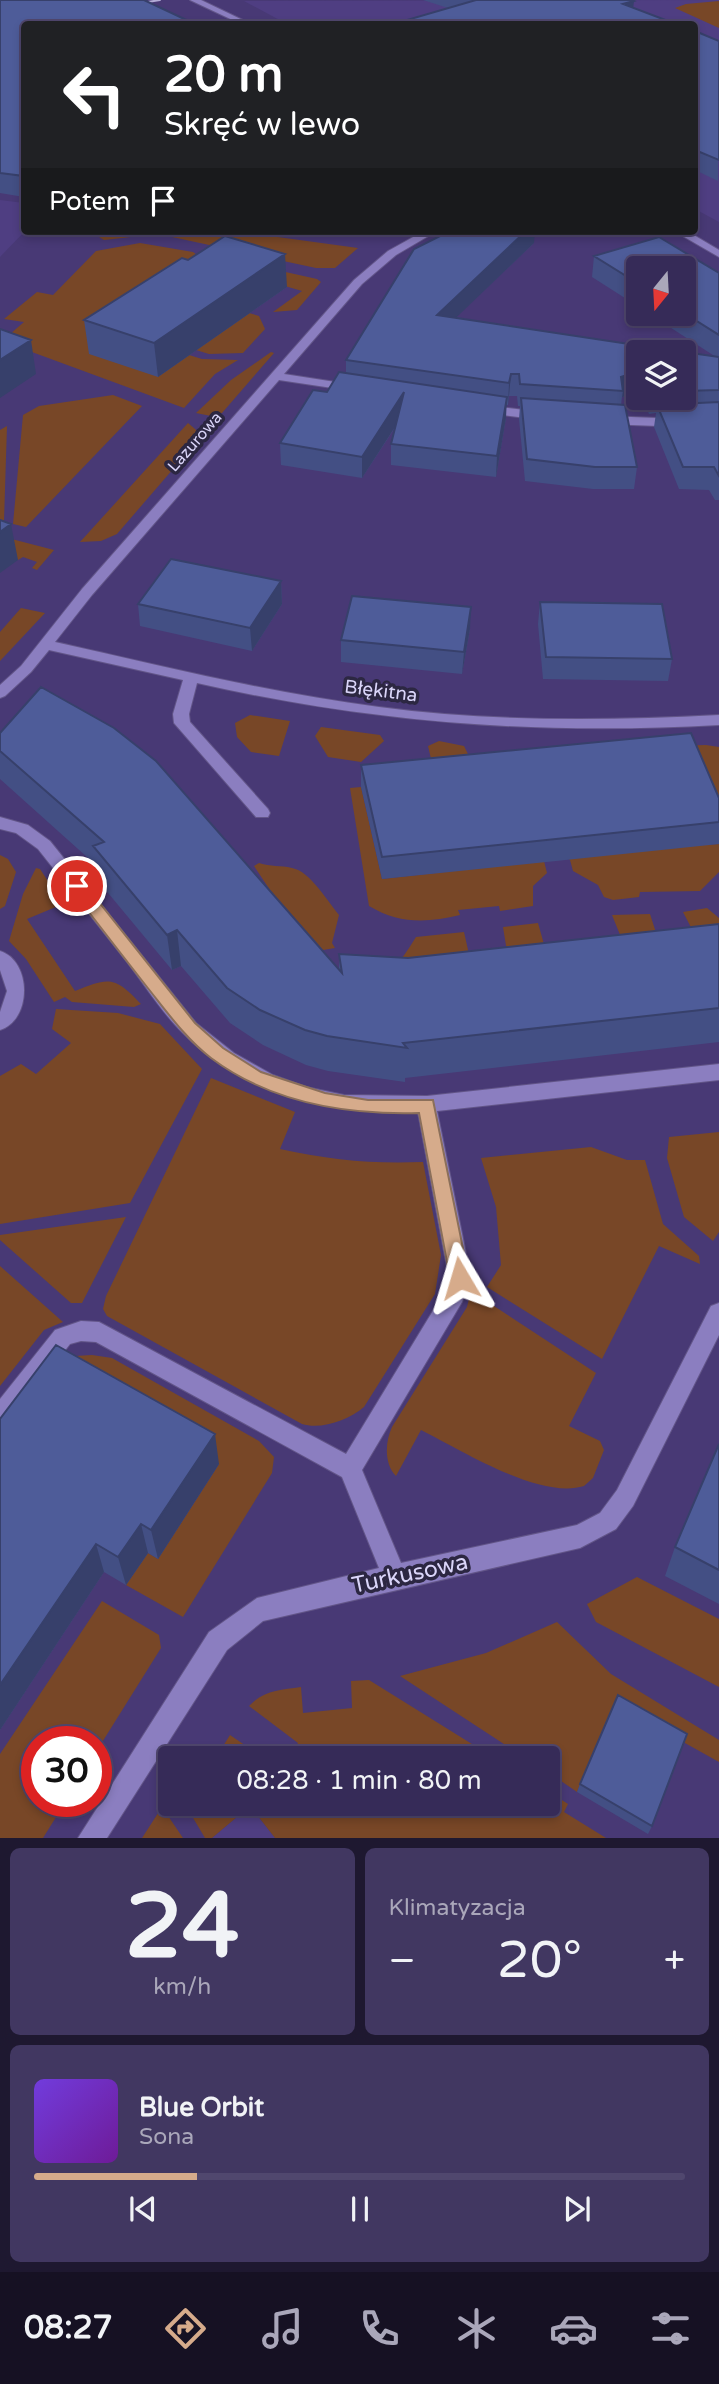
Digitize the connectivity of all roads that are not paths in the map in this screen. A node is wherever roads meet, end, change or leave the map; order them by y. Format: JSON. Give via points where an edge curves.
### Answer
{"nodes":[{"id":1,"x":194,"y":0,"type":"edge"},
{"id":2,"x":240,"y":21,"type":"edge"},
{"id":3,"x":425,"y":235,"type":"edge"},
{"id":4,"x":686,"y":235,"type":"edge"},
{"id":5,"x":719,"y":254,"type":"edge"},
{"id":6,"x":276,"y":376,"type":"junction"},
{"id":7,"x":364,"y":390,"type":"edge"},
{"id":8,"x":476,"y":408,"type":"edge"},
{"id":9,"x":560,"y":418,"type":"edge"},
{"id":10,"x":719,"y":418,"type":"edge"},
{"id":11,"x":596,"y":419,"type":"edge"},
{"id":12,"x":44,"y":644,"type":"junction"},
{"id":13,"x":191,"y":678,"type":"junction"},
{"id":14,"x":0,"y":693,"type":"edge"},
{"id":15,"x":719,"y":720,"type":"edge"},
{"id":16,"x":262,"y":813,"type":"dead end"},
{"id":17,"x":0,"y":823,"type":"edge"},
{"id":18,"x":0,"y":958,"type":"edge"},
{"id":19,"x":0,"y":1023,"type":"edge"},
{"id":20,"x":719,"y":1072,"type":"edge"},
{"id":21,"x":426,"y":1105,"type":"junction"},
{"id":22,"x":719,"y":1313,"type":"edge"},
{"id":23,"x":0,"y":1416,"type":"edge"},
{"id":24,"x":349,"y":1469,"type":"junction"},
{"id":25,"x":395,"y":1577,"type":"junction"},
{"id":26,"x":91,"y":1838,"type":"edge"}],
"edges":[{"from":1,"to":2,"type":"street"},
{"from":3,"to":6,"type":"street","name":"Lazurowa","via":[[367,274]]},
{"from":4,"to":5,"type":"street"},
{"from":6,"to":7,"type":"street"},
{"from":6,"to":12,"type":"street","name":"Lazurowa"},
{"from":8,"to":9,"type":"street"},
{"from":10,"to":11,"type":"street","via":[[658,422]]},
{"from":12,"to":13,"type":"street","name":"Błękitna"},
{"from":12,"to":14,"type":"street","name":"Lazurowa"},
{"from":13,"to":15,"type":"street","name":"Błękitna","via":[[379,712],[483,722]]},
{"from":13,"to":16,"type":"street","via":[[182,723]]},
{"from":17,"to":21,"type":"street","via":[[22,829],[44,845],[176,1013],[216,1053],[256,1077],[325,1100],[368,1107]]},
{"from":18,"to":19,"type":"street","via":[[17,986],[15,1004]]},
{"from":20,"to":21,"type":"street"},
{"from":21,"to":24,"type":"street","via":[[460,1278]]},
{"from":22,"to":25,"type":"street","name":"Turkusowa","via":[[625,1497],[608,1521],[580,1536]]},
{"from":23,"to":24,"type":"street","via":[[63,1337],[99,1332]]},
{"from":24,"to":25,"type":"street"},
{"from":25,"to":26,"type":"street","name":"Turkusowa","via":[[257,1610],[218,1641]]}]}
